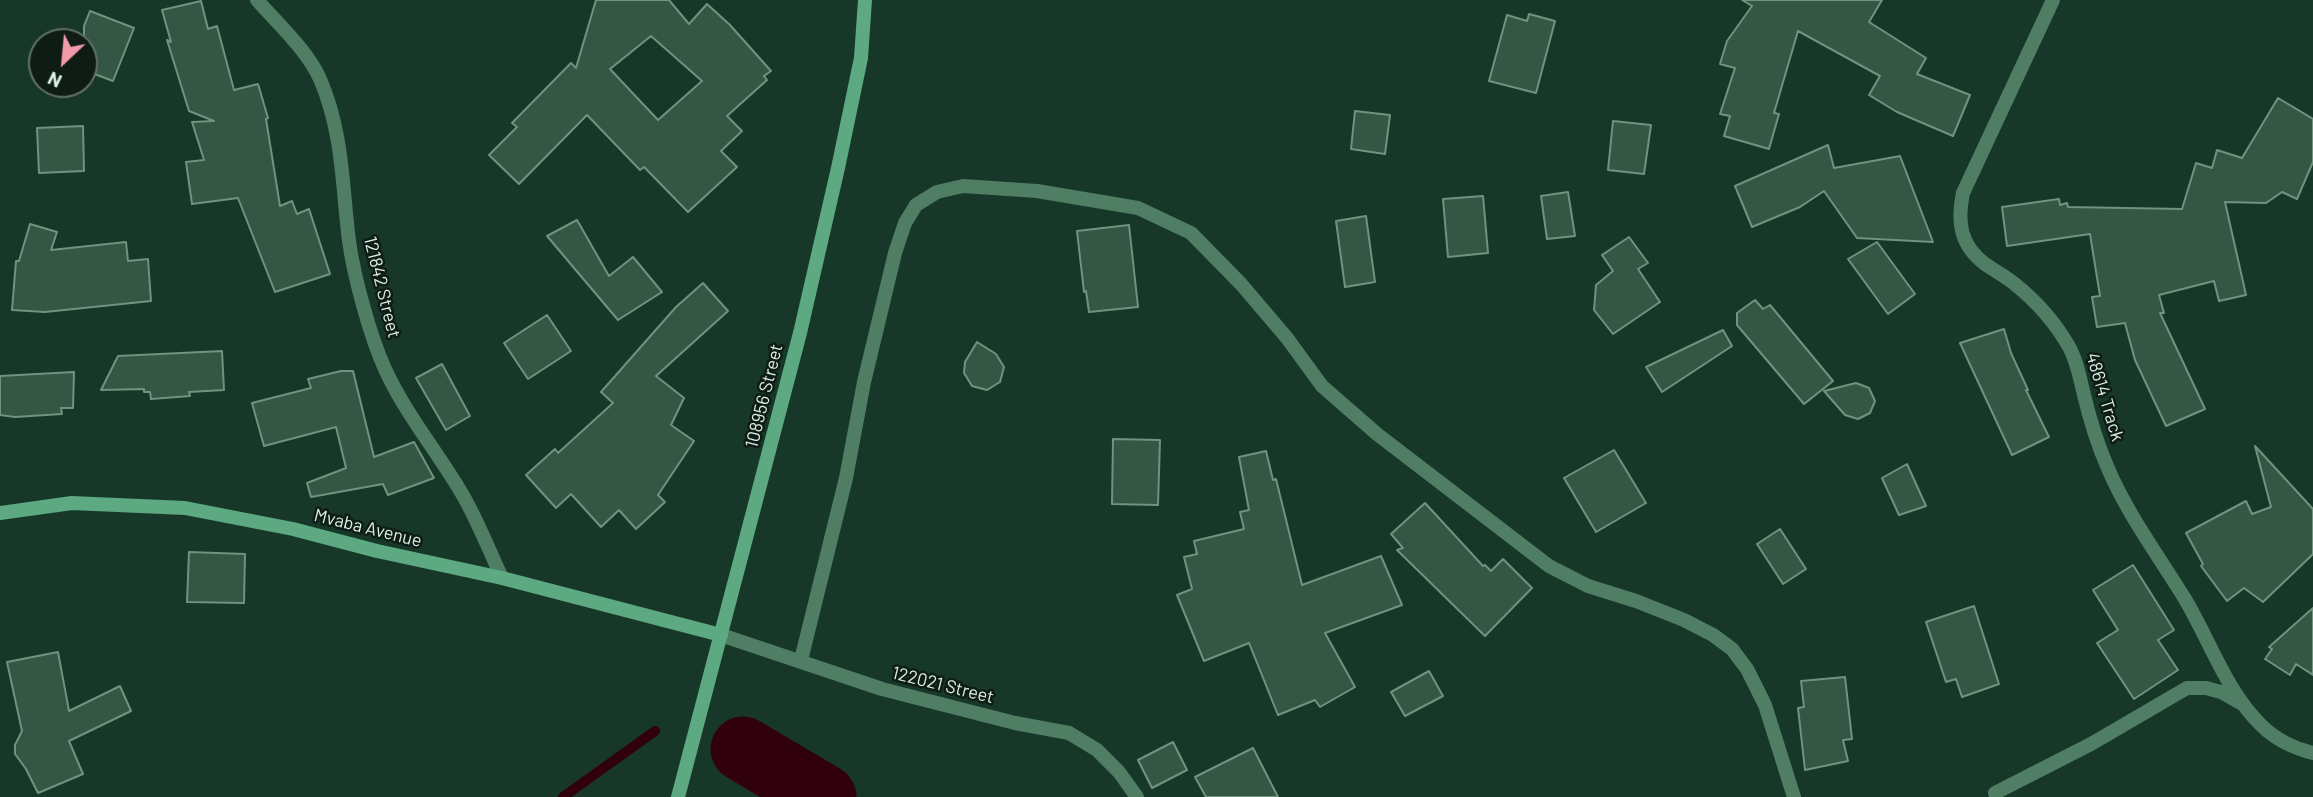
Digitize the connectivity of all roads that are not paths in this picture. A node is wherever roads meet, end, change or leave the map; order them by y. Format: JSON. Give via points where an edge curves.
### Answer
{"nodes":[{"id":1,"x":257,"y":0,"type":"edge"},
{"id":2,"x":866,"y":0,"type":"edge"},
{"id":3,"x":2053,"y":0,"type":"edge"},
{"id":4,"x":0,"y":513,"type":"edge"},
{"id":5,"x":502,"y":578,"type":"junction"},
{"id":6,"x":721,"y":635,"type":"junction"},
{"id":7,"x":801,"y":660,"type":"junction"},
{"id":8,"x":2245,"y":705,"type":"junction"},
{"id":9,"x":2313,"y":753,"type":"edge"},
{"id":10,"x":1995,"y":793,"type":"dead end"},
{"id":11,"x":678,"y":797,"type":"edge"},
{"id":12,"x":1138,"y":797,"type":"edge"},
{"id":13,"x":1794,"y":797,"type":"edge"}],
"edges":[{"from":1,"to":5,"type":"street","name":"121842 Street","via":[[318,76],[332,110],[344,168],[349,243],[385,369],[461,493]]},
{"from":2,"to":6,"type":"street","name":"108956 Street","via":[[861,58],[838,168]]},
{"from":3,"to":8,"type":"street","name":"48614 Track","via":[[1963,193],[1960,230],[1983,263],[2042,307],[2065,340],[2079,373],[2093,431],[2121,496]]},
{"from":4,"to":5,"type":"street","name":"Mvaba Avenue","via":[[72,503],[185,508]]},
{"from":5,"to":6,"type":"street","name":"Mvaba Avenue"},
{"from":6,"to":7,"type":"street","name":"122021 Street"},
{"from":6,"to":11,"type":"street","name":"108956 Street"},
{"from":7,"to":12,"type":"street","name":"122021 Street","via":[[882,689],[1069,733],[1097,750]]},
{"from":7,"to":13,"type":"street","via":[[905,223],[916,205],[937,192],[963,186],[1037,191],[1138,208],[1191,233],[1241,284],[1322,386],[1549,566],[1588,586],[1684,620],[1732,649],[1765,705]]},
{"from":8,"to":9,"type":"street","name":"48614 Track","via":[[2282,741]]},
{"from":8,"to":10,"type":"street","via":[[2221,692],[2187,688]]}]}
